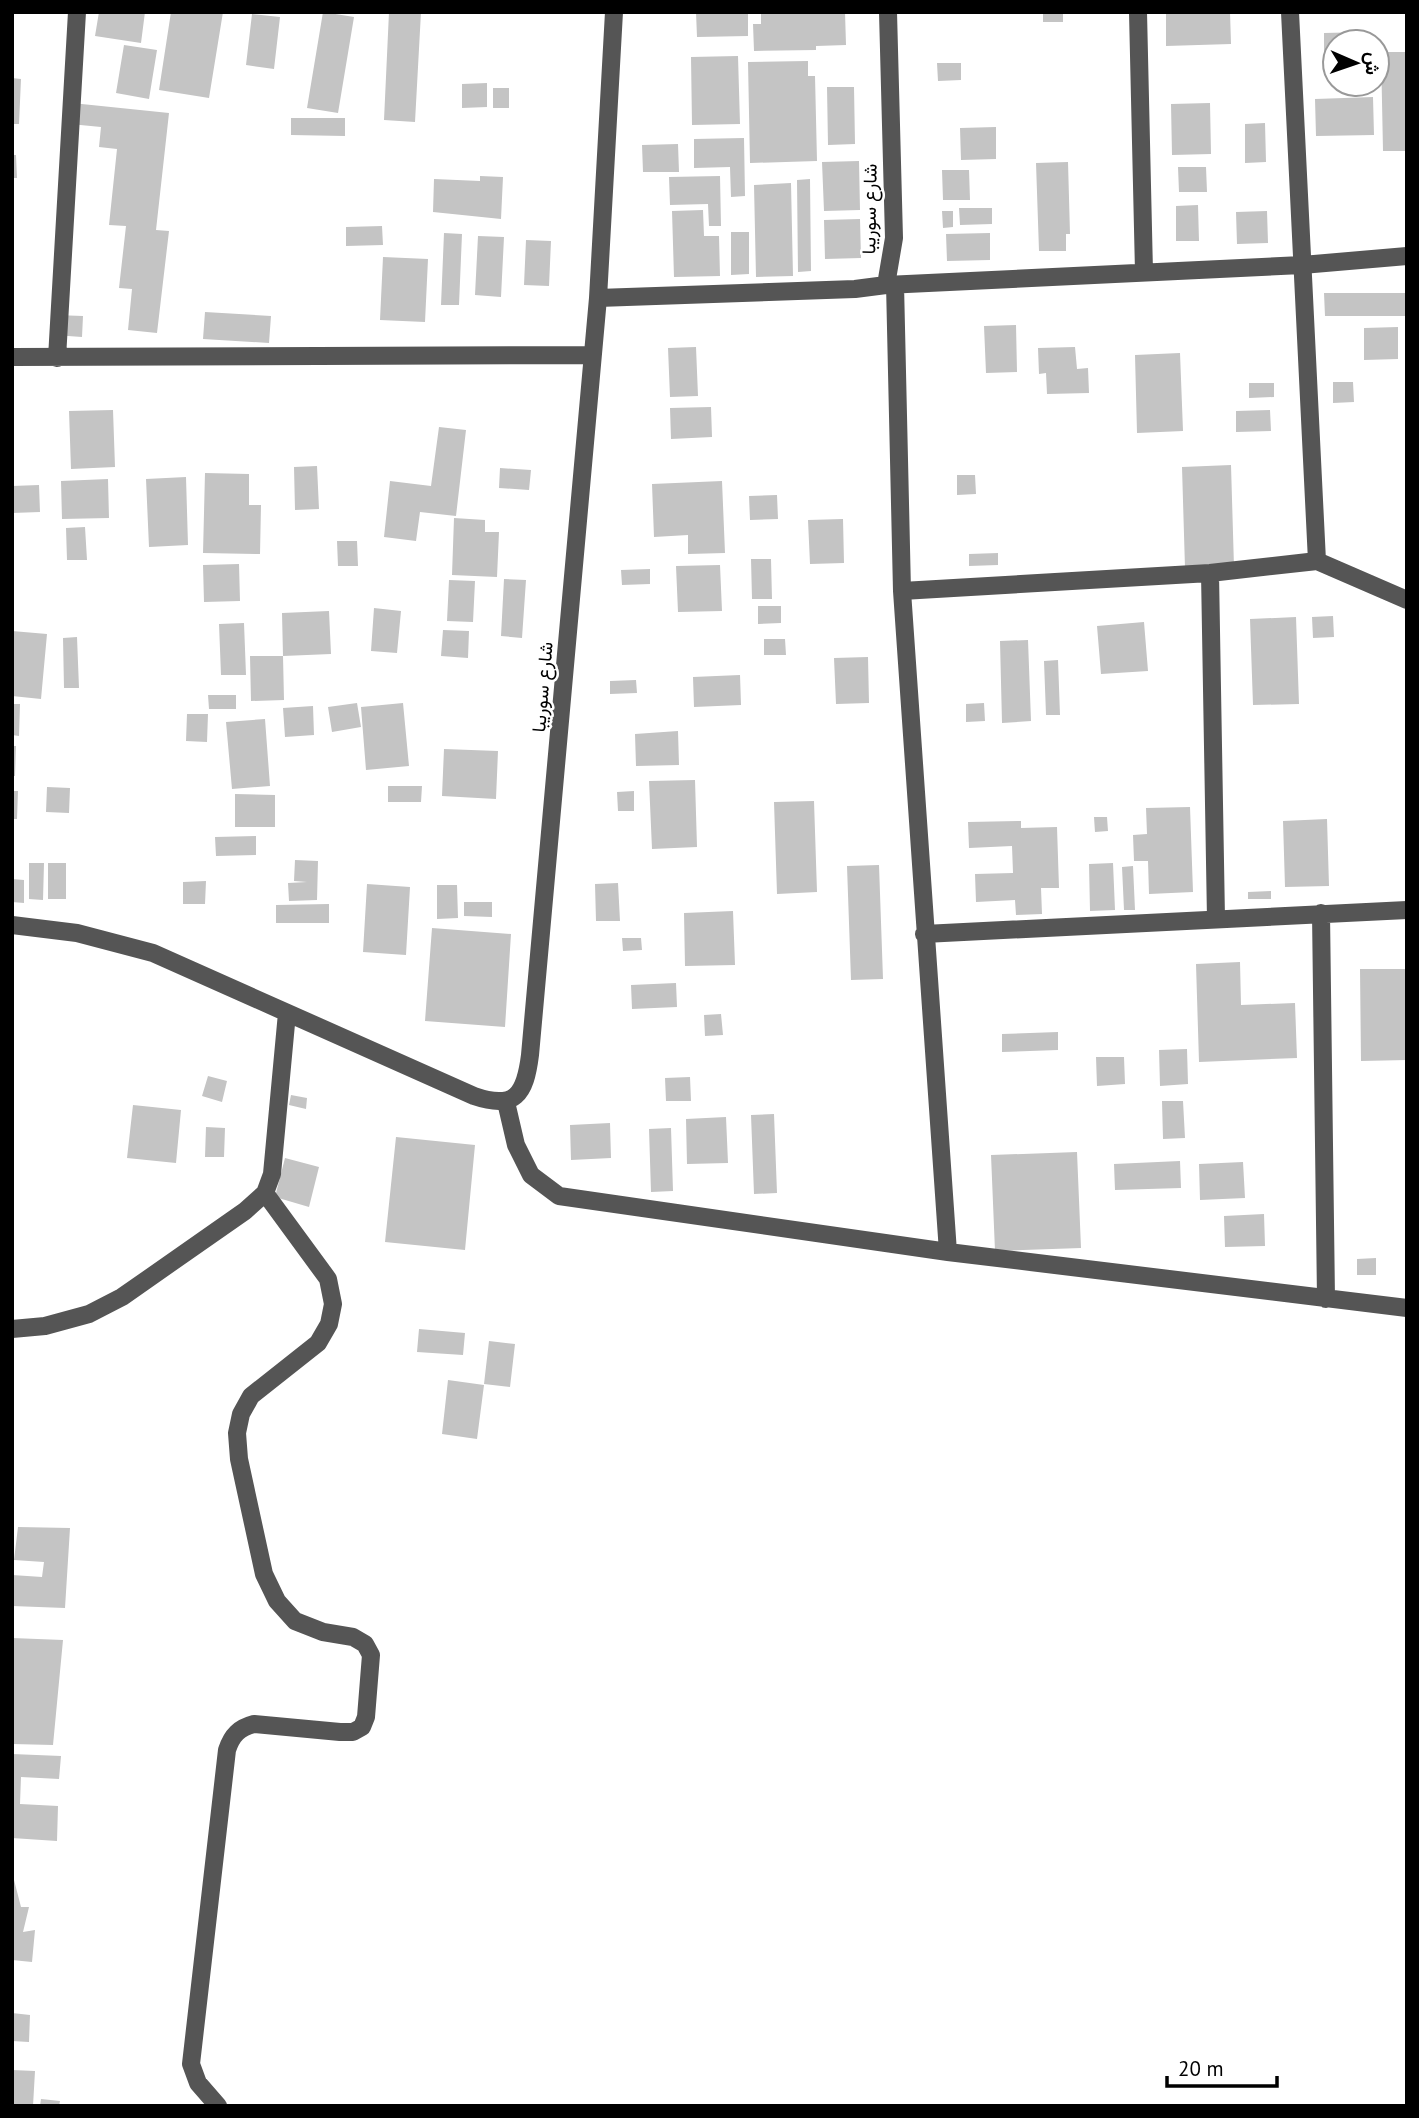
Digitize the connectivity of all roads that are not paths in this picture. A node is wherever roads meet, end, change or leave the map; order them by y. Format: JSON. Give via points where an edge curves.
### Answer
{"nodes":[{"id":1,"x":77,"y":12,"type":"edge"},
{"id":2,"x":614,"y":12,"type":"edge"},
{"id":3,"x":888,"y":12,"type":"edge"},
{"id":4,"x":1138,"y":12,"type":"edge"},
{"id":5,"x":1290,"y":12,"type":"edge"},
{"id":6,"x":1407,"y":256,"type":"edge"},
{"id":7,"x":1301,"y":265,"type":"junction"},
{"id":8,"x":1144,"y":272,"type":"junction"},
{"id":9,"x":890,"y":284,"type":"junction"},
{"id":10,"x":598,"y":298,"type":"junction"},
{"id":11,"x":593,"y":355,"type":"junction"},
{"id":12,"x":12,"y":357,"type":"edge"},
{"id":13,"x":57,"y":358,"type":"junction"},
{"id":14,"x":1317,"y":561,"type":"junction"},
{"id":15,"x":1210,"y":573,"type":"junction"},
{"id":16,"x":902,"y":591,"type":"junction"},
{"id":17,"x":1407,"y":600,"type":"edge"},
{"id":18,"x":1407,"y":910,"type":"edge"},
{"id":19,"x":1321,"y":913,"type":"junction"},
{"id":20,"x":1216,"y":919,"type":"junction"},
{"id":21,"x":12,"y":925,"type":"edge"},
{"id":22,"x":924,"y":934,"type":"junction"},
{"id":23,"x":287,"y":1013,"type":"junction"},
{"id":24,"x":506,"y":1102,"type":"junction"},
{"id":25,"x":265,"y":1193,"type":"junction"},
{"id":26,"x":948,"y":1252,"type":"junction"},
{"id":27,"x":1326,"y":1299,"type":"junction"},
{"id":28,"x":1407,"y":1308,"type":"edge"},
{"id":29,"x":12,"y":1329,"type":"edge"},
{"id":30,"x":218,"y":2106,"type":"edge"}],
"edges":[{"from":1,"to":13,"type":"street"},
{"from":2,"to":10,"type":"street","name":"شارع سوريبا"},
{"from":3,"to":9,"type":"street","name":"شارع سوريبا","via":[[894,238]]},
{"from":4,"to":8,"type":"street"},
{"from":5,"to":7,"type":"street"},
{"from":6,"to":7,"type":"street"},
{"from":7,"to":8,"type":"street"},
{"from":7,"to":14,"type":"street"},
{"from":8,"to":9,"type":"street"},
{"from":9,"to":10,"type":"street"},
{"from":9,"to":16,"type":"street","name":"شارع سوريبا"},
{"from":10,"to":11,"type":"street","name":"شارع سوريبا"},
{"from":11,"to":13,"type":"street"},
{"from":11,"to":24,"type":"street","name":"شارع سوريبا","via":[[530,1055],[527,1080],[518,1095]]},
{"from":12,"to":13,"type":"street"},
{"from":14,"to":15,"type":"street"},
{"from":14,"to":17,"type":"street"},
{"from":15,"to":16,"type":"street"},
{"from":15,"to":20,"type":"street"},
{"from":16,"to":22,"type":"street","name":"شارع سوريبا"},
{"from":18,"to":19,"type":"street"},
{"from":19,"to":20,"type":"street"},
{"from":19,"to":27,"type":"street"},
{"from":20,"to":22,"type":"street"},
{"from":21,"to":23,"type":"street","via":[[77,933],[153,953]]},
{"from":22,"to":26,"type":"street","name":"شارع سوريبا"},
{"from":23,"to":24,"type":"street","via":[[474,1096]]},
{"from":23,"to":25,"type":"street","via":[[272,1174]]},
{"from":24,"to":26,"type":"street","via":[[516,1145],[531,1175],[559,1196]]},
{"from":25,"to":29,"type":"street","via":[[122,1297],[89,1314]]},
{"from":25,"to":30,"type":"street","via":[[328,1279],[333,1304],[318,1343],[251,1396],[240,1414],[239,1459],[264,1574],[276,1601],[295,1621],[352,1637],[365,1644],[371,1655],[362,1727],[340,1732],[254,1724],[232,1736],[227,1749],[191,2064],[198,2084]]},
{"from":26,"to":27,"type":"street"},
{"from":27,"to":28,"type":"street"}]}
